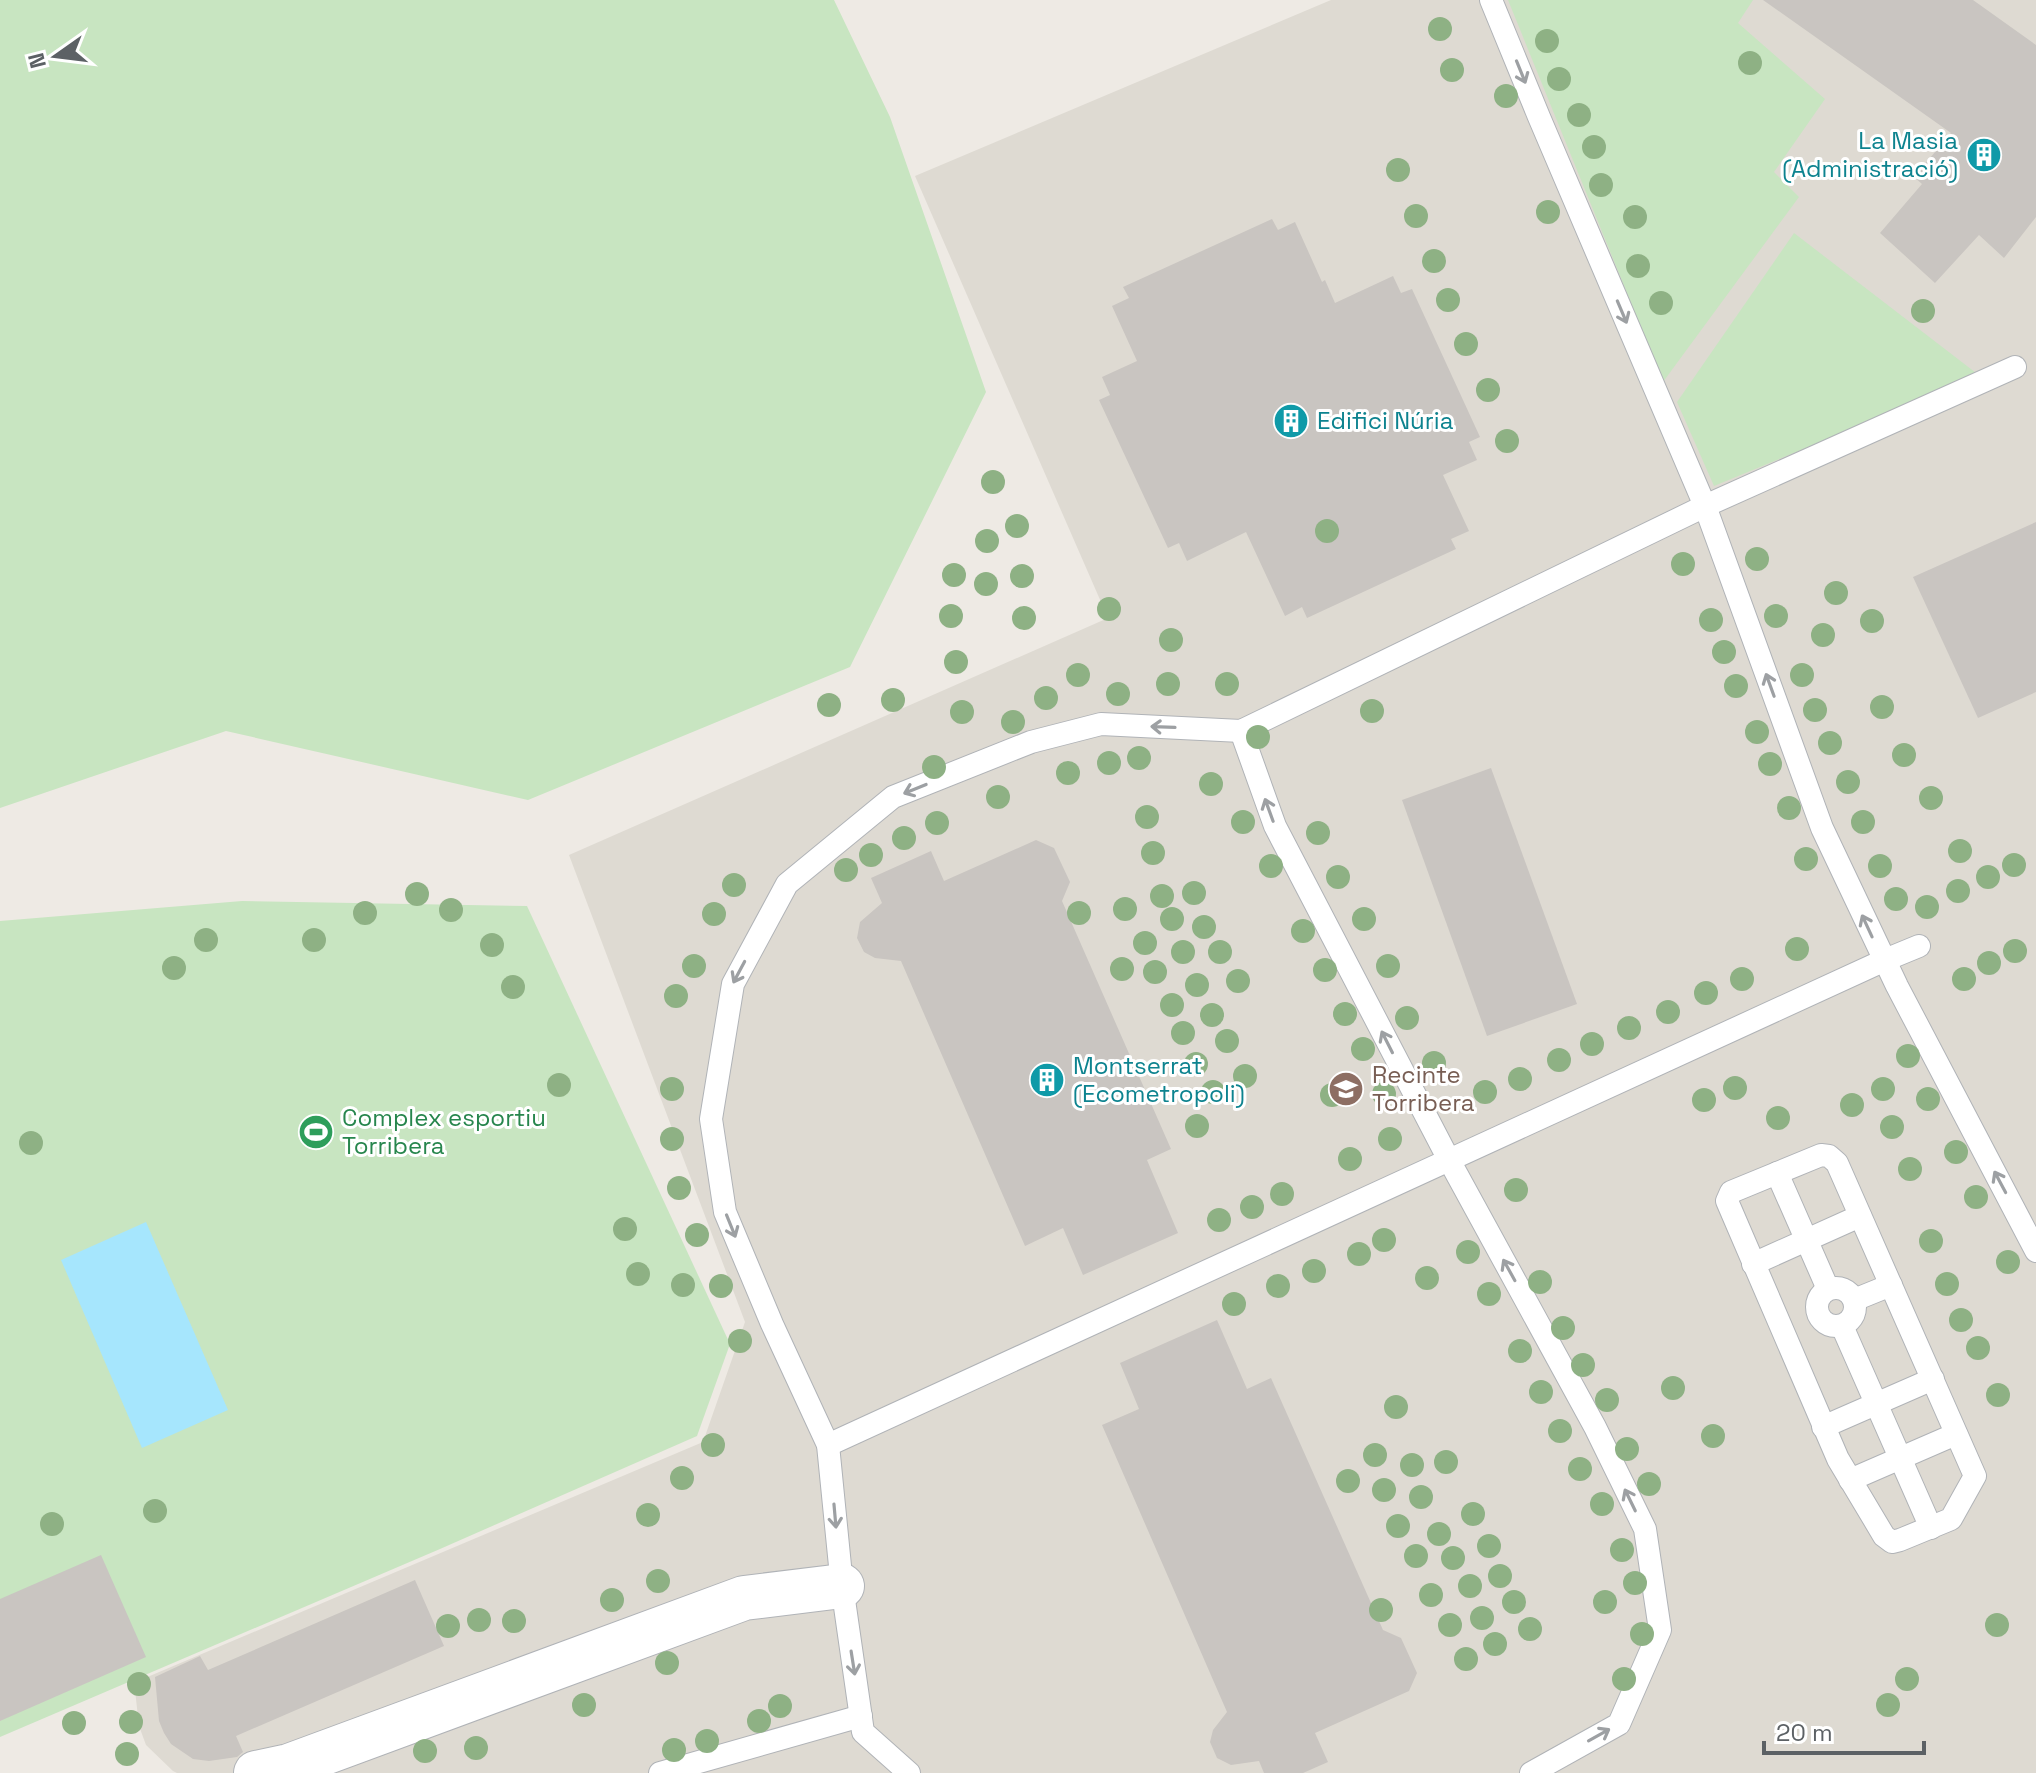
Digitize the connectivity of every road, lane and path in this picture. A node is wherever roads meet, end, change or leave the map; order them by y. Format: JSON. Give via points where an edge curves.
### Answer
{"nodes":[{"id":1,"x":1491,"y":0,"type":"edge"},
{"id":2,"x":2015,"y":367,"type":"dead end"},
{"id":3,"x":1705,"y":506,"type":"junction"},
{"id":4,"x":1241,"y":731,"type":"junction"},
{"id":5,"x":1919,"y":946,"type":"dead end"},
{"id":6,"x":1885,"y":960,"type":"junction"},
{"id":7,"x":1449,"y":1160,"type":"junction"},
{"id":8,"x":1777,"y":1173,"type":"junction"},
{"id":9,"x":1860,"y":1216,"type":"junction"},
{"id":10,"x":1807,"y":1240,"type":"junction"},
{"id":11,"x":2036,"y":1251,"type":"edge"},
{"id":12,"x":1753,"y":1264,"type":"junction"},
{"id":13,"x":1891,"y":1285,"type":"junction"},
{"id":14,"x":1828,"y":1289,"type":"junction"},
{"id":15,"x":1854,"y":1300,"type":"junction"},
{"id":16,"x":1818,"y":1315,"type":"junction"},
{"id":17,"x":1842,"y":1326,"type":"junction"},
{"id":18,"x":1783,"y":1330,"type":"junction"},
{"id":19,"x":1933,"y":1379,"type":"junction"},
{"id":20,"x":1876,"y":1403,"type":"junction"},
{"id":21,"x":1823,"y":1427,"type":"junction"},
{"id":22,"x":1956,"y":1434,"type":"junction"},
{"id":23,"x":828,"y":1445,"type":"junction"},
{"id":24,"x":1901,"y":1459,"type":"junction"},
{"id":25,"x":1850,"y":1480,"type":"junction"},
{"id":26,"x":1931,"y":1528,"type":"junction"},
{"id":27,"x":842,"y":1586,"type":"junction"},
{"id":28,"x":861,"y":1716,"type":"junction"},
{"id":29,"x":256,"y":1773,"type":"edge"},
{"id":30,"x":660,"y":1773,"type":"edge"},
{"id":31,"x":909,"y":1773,"type":"edge"},
{"id":32,"x":1531,"y":1773,"type":"edge"}],
"edges":[{"from":1,"to":3,"type":"lane","one_way":true},
{"from":2,"to":3,"type":"lane"},
{"from":3,"to":4,"type":"lane"},
{"from":6,"to":3,"type":"lane","one_way":true,"via":[[1822,828]]},
{"from":7,"to":4,"type":"lane","one_way":true,"via":[[1275,826]]},
{"from":4,"to":23,"type":"lane","one_way":true,"via":[[1101,724],[1031,742],[893,797],[787,884],[733,984],[711,1119],[725,1212]]},
{"from":5,"to":6,"type":"lane"},
{"from":6,"to":7,"type":"lane"},
{"from":11,"to":6,"type":"lane","one_way":true},
{"from":7,"to":23,"type":"lane"},
{"from":32,"to":7,"type":"lane","one_way":true,"via":[[1619,1724],[1660,1630],[1645,1529]]},
{"from":8,"to":9,"type":"lane","via":[[1829,1156]]},
{"from":8,"to":10,"type":"lane"},
{"from":8,"to":12,"type":"lane","via":[[1731,1192],[1727,1201]]},
{"from":9,"to":10,"type":"lane"},
{"from":9,"to":13,"type":"lane"},
{"from":10,"to":12,"type":"lane"},
{"from":10,"to":14,"type":"lane"},
{"from":12,"to":18,"type":"lane"},
{"from":13,"to":15,"type":"lane"},
{"from":13,"to":19,"type":"lane"},
{"from":14,"to":15,"type":"lane","via":[[1846,1290]]},
{"from":14,"to":16,"type":"lane","via":[[1817,1302]]},
{"from":15,"to":17,"type":"lane","via":[[1854,1314]]},
{"from":16,"to":17,"type":"lane","via":[[1826,1324]]},
{"from":16,"to":18,"type":"lane"},
{"from":17,"to":20,"type":"lane"},
{"from":18,"to":21,"type":"lane"},
{"from":19,"to":20,"type":"lane"},
{"from":19,"to":22,"type":"lane"},
{"from":20,"to":21,"type":"lane"},
{"from":20,"to":24,"type":"lane"},
{"from":21,"to":25,"type":"lane"},
{"from":22,"to":24,"type":"lane"},
{"from":22,"to":26,"type":"lane","via":[[1975,1476],[1951,1519]]},
{"from":23,"to":27,"type":"lane","one_way":true},
{"from":24,"to":25,"type":"lane"},
{"from":24,"to":26,"type":"lane"},
{"from":25,"to":26,"type":"lane","via":[[1892,1542]]},
{"from":27,"to":28,"type":"lane","one_way":true},
{"from":27,"to":29,"type":"street","via":[[744,1598],[289,1766]]},
{"from":28,"to":30,"type":"lane"},
{"from":28,"to":31,"type":"lane","via":[[863,1732]]}]}
